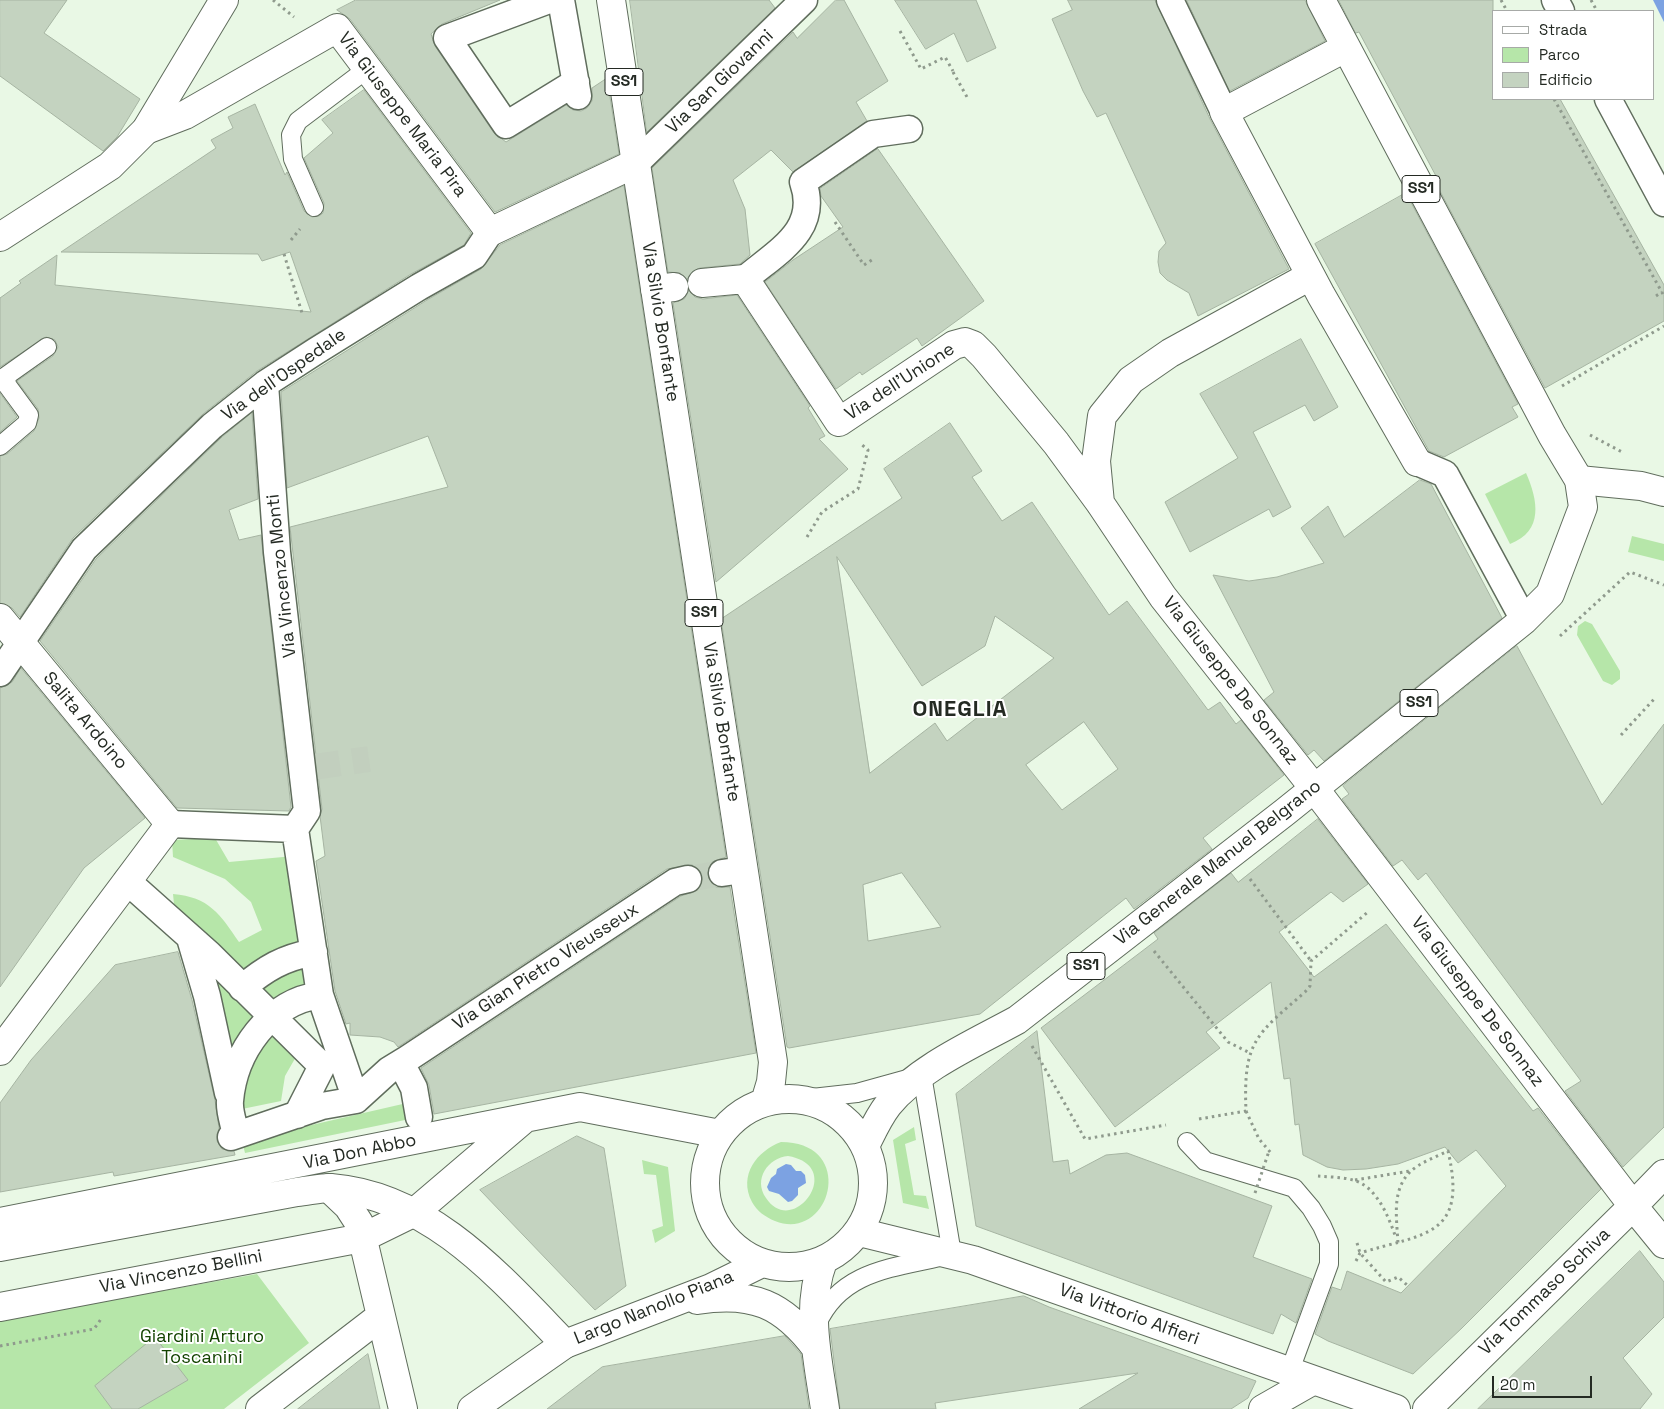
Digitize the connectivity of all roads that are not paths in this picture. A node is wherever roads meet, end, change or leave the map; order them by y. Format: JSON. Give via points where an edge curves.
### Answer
{"nodes":[{"id":1,"x":224,"y":0,"type":"edge"},
{"id":2,"x":548,"y":0,"type":"edge"},
{"id":3,"x":561,"y":0,"type":"edge"},
{"id":4,"x":611,"y":0,"type":"edge"},
{"id":5,"x":1170,"y":0,"type":"edge"},
{"id":6,"x":1321,"y":0,"type":"edge"},
{"id":7,"x":792,"y":4,"type":"edge"},
{"id":8,"x":1345,"y":48,"type":"junction"},
{"id":9,"x":367,"y":69,"type":"junction"},
{"id":10,"x":1609,"y":100,"type":"edge"},
{"id":11,"x":1224,"y":112,"type":"junction"},
{"id":12,"x":909,"y":129,"type":"dead end"},
{"id":13,"x":146,"y":130,"type":"junction"},
{"id":14,"x":636,"y":163,"type":"junction"},
{"id":15,"x":1664,"y":203,"type":"edge"},
{"id":16,"x":314,"y":207,"type":"dead end"},
{"id":17,"x":490,"y":232,"type":"junction"},
{"id":18,"x":0,"y":237,"type":"edge"},
{"id":19,"x":1310,"y":276,"type":"junction"},
{"id":20,"x":745,"y":279,"type":"junction"},
{"id":21,"x":702,"y":283,"type":"dead end"},
{"id":22,"x":47,"y":347,"type":"dead end"},
{"id":23,"x":265,"y":384,"type":"junction"},
{"id":24,"x":0,"y":446,"type":"edge"},
{"id":25,"x":1417,"y":462,"type":"joint"},
{"id":26,"x":1579,"y":480,"type":"junction"},
{"id":27,"x":1664,"y":492,"type":"edge"},
{"id":28,"x":1100,"y":502,"type":"junction"},
{"id":29,"x":0,"y":618,"type":"edge"},
{"id":30,"x":1524,"y":620,"type":"junction"},
{"id":31,"x":20,"y":643,"type":"junction"},
{"id":32,"x":0,"y":673,"type":"edge"},
{"id":33,"x":1314,"y":788,"type":"junction"},
{"id":34,"x":170,"y":824,"type":"junction"},
{"id":35,"x":296,"y":829,"type":"junction"},
{"id":36,"x":688,"y":879,"type":"tunnel mouth"},
{"id":37,"x":127,"y":881,"type":"junction"},
{"id":38,"x":190,"y":938,"type":"junction"},
{"id":39,"x":314,"y":952,"type":"junction"},
{"id":40,"x":242,"y":988,"type":"junction"},
{"id":41,"x":320,"y":995,"type":"junction"},
{"id":42,"x":272,"y":1017,"type":"junction"},
{"id":43,"x":0,"y":1051,"type":"edge"},
{"id":44,"x":404,"y":1061,"type":"junction"},
{"id":45,"x":922,"y":1075,"type":"junction"},
{"id":46,"x":356,"y":1100,"type":"junction"},
{"id":47,"x":803,"y":1100,"type":"junction"},
{"id":48,"x":765,"y":1102,"type":"junction"},
{"id":49,"x":230,"y":1103,"type":"junction"},
{"id":50,"x":297,"y":1114,"type":"junction"},
{"id":51,"x":419,"y":1117,"type":"dead end"},
{"id":52,"x":525,"y":1118,"type":"junction"},
{"id":53,"x":720,"y":1134,"type":"junction"},
{"id":54,"x":1187,"y":1142,"type":"dead end"},
{"id":55,"x":865,"y":1146,"type":"junction"},
{"id":56,"x":1664,"y":1174,"type":"edge"},
{"id":57,"x":329,"y":1188,"type":"junction"},
{"id":58,"x":297,"y":1192,"type":"joint"},
{"id":59,"x":1633,"y":1206,"type":"junction"},
{"id":60,"x":415,"y":1212,"type":"junction"},
{"id":61,"x":0,"y":1222,"type":"edge"},
{"id":62,"x":858,"y":1232,"type":"junction"},
{"id":63,"x":362,"y":1238,"type":"junction"},
{"id":64,"x":1664,"y":1244,"type":"edge"},
{"id":65,"x":0,"y":1247,"type":"edge"},
{"id":66,"x":952,"y":1254,"type":"junction"},
{"id":67,"x":823,"y":1261,"type":"junction"},
{"id":68,"x":773,"y":1265,"type":"junction"},
{"id":69,"x":670,"y":1304,"type":"junction"},
{"id":70,"x":0,"y":1307,"type":"edge"},
{"id":71,"x":381,"y":1316,"type":"junction"},
{"id":72,"x":815,"y":1340,"type":"junction"},
{"id":73,"x":565,"y":1344,"type":"junction"},
{"id":74,"x":1300,"y":1377,"type":"junction"},
{"id":75,"x":260,"y":1409,"type":"edge"},
{"id":76,"x":403,"y":1409,"type":"edge"},
{"id":77,"x":472,"y":1409,"type":"edge"},
{"id":78,"x":825,"y":1409,"type":"edge"},
{"id":79,"x":1263,"y":1409,"type":"edge"},
{"id":80,"x":1396,"y":1409,"type":"edge"},
{"id":81,"x":1427,"y":1409,"type":"edge"}],
"edges":[{"from":1,"to":13,"type":"main road"},
{"from":2,"to":3,"type":"street","via":[[447,38],[506,125],[577,89]]},
{"from":4,"to":14,"type":"main road","number":"SS1"},
{"from":5,"to":11,"type":"street"},
{"from":6,"to":8,"type":"main road","number":"SS1"},
{"from":7,"to":14,"type":"street","name":"Via San Giovanni"},
{"from":8,"to":11,"type":"main road"},
{"from":8,"to":26,"type":"main road","number":"SS1"},
{"from":9,"to":13,"type":"main road","name":"Via Giuseppe Maria Pira","via":[[336,28],[185,115]]},
{"from":9,"to":16,"type":"lane","via":[[298,121],[291,135],[293,159]]},
{"from":9,"to":17,"type":"main road","name":"Via Giuseppe Maria Pira"},
{"from":10,"to":15,"type":"street"},
{"from":11,"to":19,"type":"main road"},
{"from":12,"to":20,"type":"street","via":[[873,134],[803,182],[808,196],[800,232]]},
{"from":13,"to":18,"type":"main road","via":[[110,166]]},
{"from":14,"to":17,"type":"main road"},
{"from":14,"to":48,"type":"main road","name":"Via Silvio Bonfante","number":"SS1","via":[[665,288],[732,871],[772,1062]]},
{"from":17,"to":23,"type":"street","name":"Via dell'Ospedale","via":[[474,256]]},
{"from":19,"to":25,"type":"main road"},
{"from":19,"to":28,"type":"main road","name":"Via Giuseppe De Sonnaz","via":[[1170,353],[1131,380],[1102,416],[1096,461]]},
{"from":20,"to":21,"type":"main road"},
{"from":20,"to":28,"type":"main road","name":"Via dell'Unione","via":[[839,422],[954,345],[965,342],[984,356]]},
{"from":22,"to":24,"type":"lane","via":[[6,376],[7,385],[29,415],[28,423]]},
{"from":23,"to":31,"type":"street","name":"Via dell'Ospedale","via":[[212,426],[84,549]]},
{"from":23,"to":35,"type":"street","name":"Via Vincenzo Monti","via":[[277,552],[308,768],[307,811]]},
{"from":25,"to":30,"type":"street","via":[[1445,474]]},
{"from":26,"to":27,"type":"main road","via":[[1642,486]]},
{"from":26,"to":30,"type":"main road","name":"Via Generale Manuel Belgrano","number":"SS1","via":[[1583,507],[1550,594]]},
{"from":28,"to":33,"type":"main road","name":"Via Giuseppe De Sonnaz","via":[[1163,597]]},
{"from":29,"to":31,"type":"main road","name":"Salita Ardoino"},
{"from":30,"to":33,"type":"main road","name":"Via Generale Manuel Belgrano","number":"SS1"},
{"from":31,"to":32,"type":"street","name":"Via dell'Ospedale"},
{"from":31,"to":34,"type":"main road","name":"Salita Ardoino"},
{"from":33,"to":45,"type":"main road","name":"Via Generale Manuel Belgrano","number":"SS1","via":[[1017,1020]]},
{"from":33,"to":59,"type":"main road","name":"Via Giuseppe De Sonnaz"},
{"from":34,"to":35,"type":"street"},
{"from":34,"to":37,"type":"main road"},
{"from":35,"to":39,"type":"street"},
{"from":36,"to":44,"type":"street","name":"Via Gian Pietro Vieusseux","via":[[675,882],[455,1022]]},
{"from":37,"to":38,"type":"street"},
{"from":37,"to":43,"type":"main road"},
{"from":38,"to":40,"type":"street"},
{"from":38,"to":49,"type":"street","via":[[213,1020]]},
{"from":39,"to":40,"type":"street","via":[[272,965]]},
{"from":39,"to":41,"type":"street"},
{"from":40,"to":42,"type":"street"},
{"from":41,"to":42,"type":"street","via":[[298,1000]]},
{"from":41,"to":46,"type":"street"},
{"from":42,"to":49,"type":"street","via":[[243,1054],[234,1075]]},
{"from":42,"to":50,"type":"street","via":[[322,1066]]},
{"from":44,"to":46,"type":"street","name":"Via Gian Pietro Vieusseux"},
{"from":44,"to":51,"type":"street","via":[[414,1088]]},
{"from":45,"to":47,"type":"lane","via":[[857,1093]]},
{"from":45,"to":55,"type":"main road","name":"Via Generale Manuel Belgrano","number":"SS1","via":[[888,1105]]},
{"from":45,"to":66,"type":"lane"},
{"from":46,"to":50,"type":"street"},
{"from":47,"to":48,"type":"main road","via":[[784,1098]]},
{"from":47,"to":55,"type":"main road","via":[[829,1108],[850,1124]]},
{"from":48,"to":53,"type":"main road","via":[[740,1115]]},
{"from":49,"to":50,"type":"street","via":[[233,1136]]},
{"from":52,"to":53,"type":"main road","name":"Via Don Abbo","via":[[580,1107]]},
{"from":52,"to":60,"type":"main road","name":"Via Vincenzo Bellini"},
{"from":52,"to":61,"type":"main road","name":"Via Don Abbo"},
{"from":53,"to":68,"type":"main road","via":[[706,1170],[705,1190],[709,1209],[729,1242],[744,1255]]},
{"from":54,"to":74,"type":"lane","via":[[1205,1161],[1294,1188],[1322,1226],[1329,1242],[1329,1264]]},
{"from":55,"to":62,"type":"main road","via":[[873,1167],[874,1190],[869,1212]]},
{"from":56,"to":59,"type":"main road","name":"Via Tommaso Schiva"},
{"from":57,"to":58,"type":"main road","name":"Largo Nanollo Piana"},
{"from":57,"to":60,"type":"main road","name":"Largo Nanollo Piana","via":[[355,1191]]},
{"from":57,"to":63,"type":"main road","via":[[348,1206]]},
{"from":58,"to":65,"type":"main road","name":"Via Don Abbo"},
{"from":59,"to":64,"type":"main road","name":"Via Giuseppe De Sonnaz"},
{"from":59,"to":81,"type":"main road","name":"Via Tommaso Schiva"},
{"from":60,"to":63,"type":"main road","name":"Via Vincenzo Bellini"},
{"from":60,"to":73,"type":"main road","name":"Largo Nanollo Piana","via":[[458,1240]]},
{"from":62,"to":66,"type":"main road","name":"Via Vittorio Alfieri"},
{"from":62,"to":67,"type":"main road","via":[[849,1244]]},
{"from":63,"to":70,"type":"main road","name":"Via Vincenzo Bellini"},
{"from":63,"to":71,"type":"main road"},
{"from":66,"to":72,"type":"lane","via":[[864,1276],[850,1283],[834,1297],[821,1316]]},
{"from":66,"to":74,"type":"main road","name":"Via Vittorio Alfieri"},
{"from":67,"to":68,"type":"main road","via":[[805,1267]]},
{"from":67,"to":72,"type":"main road","via":[[813,1296]]},
{"from":68,"to":69,"type":"main road","name":"Largo Nanollo Piana"},
{"from":68,"to":72,"type":"main road","via":[[795,1283]]},
{"from":69,"to":72,"type":"main road","via":[[711,1297],[747,1299],[772,1305]]},
{"from":69,"to":73,"type":"main road","name":"Largo Nanollo Piana"},
{"from":71,"to":75,"type":"main road"},
{"from":71,"to":76,"type":"main road"},
{"from":72,"to":78,"type":"main road"},
{"from":73,"to":77,"type":"main road"},
{"from":74,"to":79,"type":"main road"},
{"from":74,"to":80,"type":"main road","name":"Via Vittorio Alfieri"}]}
